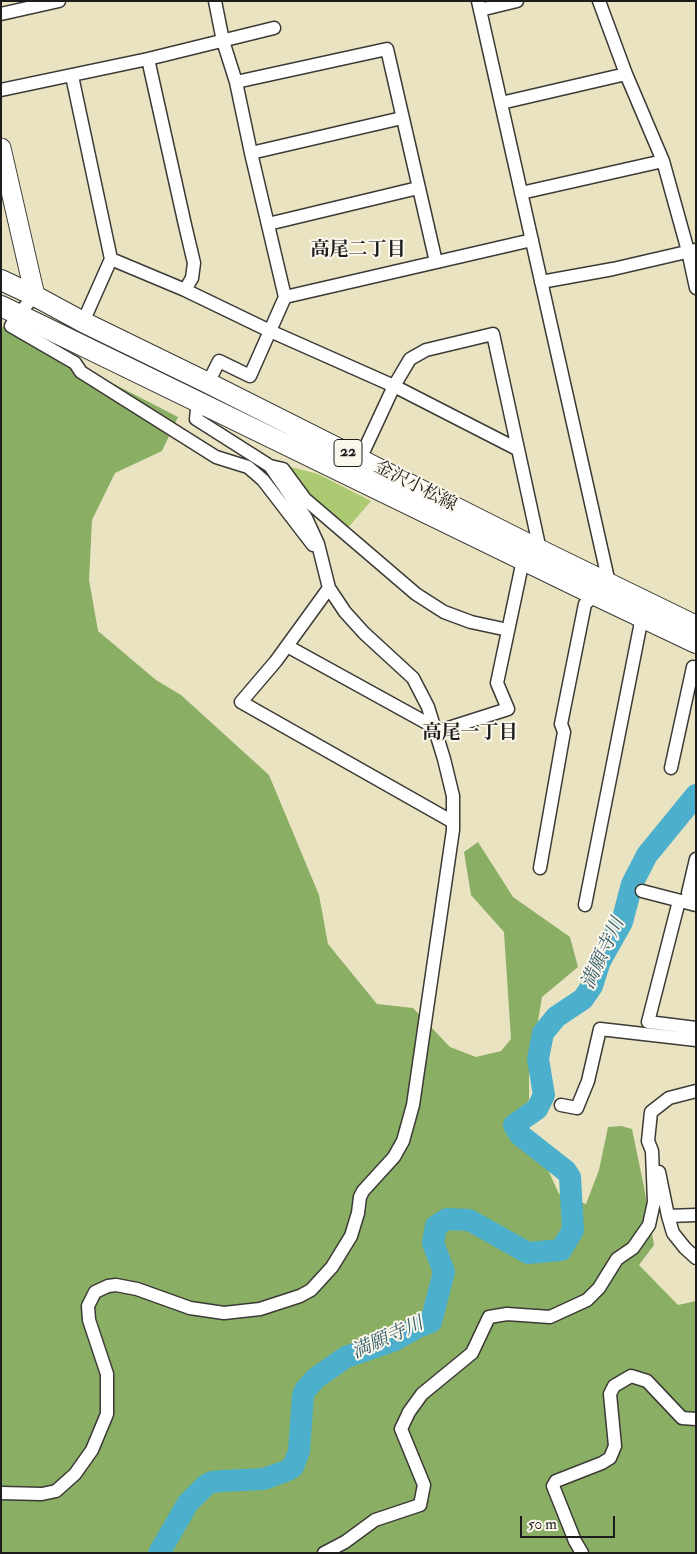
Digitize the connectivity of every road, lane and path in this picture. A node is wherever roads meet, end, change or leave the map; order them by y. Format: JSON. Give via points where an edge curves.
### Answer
{"nodes":[{"id":1,"x":59,"y":1,"type":"edge"},
{"id":2,"x":215,"y":1,"type":"edge"},
{"id":3,"x":517,"y":1,"type":"edge"},
{"id":4,"x":599,"y":1,"type":"edge"},
{"id":5,"x":479,"y":6,"type":"edge"},
{"id":6,"x":1,"y":14,"type":"edge"},
{"id":7,"x":274,"y":28,"type":"dead end"},
{"id":8,"x":223,"y":41,"type":"junction"},
{"id":9,"x":148,"y":59,"type":"junction"},
{"id":10,"x":626,"y":74,"type":"junction"},
{"id":11,"x":72,"y":76,"type":"junction"},
{"id":12,"x":236,"y":82,"type":"junction"},
{"id":13,"x":1,"y":90,"type":"edge"},
{"id":14,"x":501,"y":103,"type":"junction"},
{"id":15,"x":402,"y":118,"type":"junction"},
{"id":16,"x":1,"y":148,"type":"edge"},
{"id":17,"x":251,"y":153,"type":"junction"},
{"id":18,"x":663,"y":161,"type":"junction"},
{"id":19,"x":418,"y":188,"type":"junction"},
{"id":20,"x":521,"y":193,"type":"junction"},
{"id":21,"x":268,"y":224,"type":"junction"},
{"id":22,"x":532,"y":240,"type":"junction"},
{"id":23,"x":692,"y":250,"type":"edge"},
{"id":24,"x":111,"y":259,"type":"junction"},
{"id":25,"x":436,"y":262,"type":"junction"},
{"id":26,"x":1,"y":280,"type":"edge"},
{"id":27,"x":541,"y":282,"type":"junction"},
{"id":28,"x":696,"y":288,"type":"edge"},
{"id":29,"x":185,"y":290,"type":"junction"},
{"id":30,"x":35,"y":296,"type":"junction"},
{"id":31,"x":285,"y":297,"type":"junction"},
{"id":32,"x":9,"y":310,"type":"edge"},
{"id":33,"x":83,"y":322,"type":"junction"},
{"id":34,"x":270,"y":331,"type":"junction"},
{"id":35,"x":208,"y":383,"type":"junction"},
{"id":36,"x":394,"y":386,"type":"junction"},
{"id":37,"x":198,"y":401,"type":"junction"},
{"id":38,"x":517,"y":449,"type":"junction"},
{"id":39,"x":360,"y":459,"type":"junction"},
{"id":40,"x":270,"y":466,"type":"junction"},
{"id":41,"x":320,"y":554,"type":"junction"},
{"id":42,"x":531,"y":555,"type":"junction"},
{"id":43,"x":329,"y":588,"type":"junction"},
{"id":44,"x":602,"y":589,"type":"junction"},
{"id":45,"x":642,"y":617,"type":"junction"},
{"id":46,"x":696,"y":626,"type":"edge"},
{"id":47,"x":508,"y":630,"type":"junction"},
{"id":48,"x":696,"y":643,"type":"edge"},
{"id":49,"x":287,"y":646,"type":"junction"},
{"id":50,"x":696,"y":668,"type":"edge"},
{"id":51,"x":435,"y":729,"type":"junction"},
{"id":52,"x":671,"y":768,"type":"dead end"},
{"id":53,"x":454,"y":822,"type":"junction"},
{"id":54,"x":696,"y":859,"type":"edge"},
{"id":55,"x":540,"y":868,"type":"dead end"},
{"id":56,"x":642,"y":891,"type":"dead end"},
{"id":57,"x":696,"y":895,"type":"edge"},
{"id":58,"x":679,"y":901,"type":"junction"},
{"id":59,"x":585,"y":905,"type":"dead end"},
{"id":60,"x":696,"y":905,"type":"edge"},
{"id":61,"x":696,"y":1028,"type":"edge"},
{"id":62,"x":696,"y":1040,"type":"edge"},
{"id":63,"x":695,"y":1095,"type":"edge"},
{"id":64,"x":562,"y":1105,"type":"dead end"},
{"id":65,"x":652,"y":1159,"type":"junction"},
{"id":66,"x":696,"y":1214,"type":"edge"},
{"id":67,"x":668,"y":1216,"type":"junction"},
{"id":68,"x":696,"y":1258,"type":"edge"},
{"id":69,"x":696,"y":1420,"type":"edge"},
{"id":70,"x":1,"y":1493,"type":"edge"},
{"id":71,"x":324,"y":1553,"type":"edge"},
{"id":72,"x":582,"y":1553,"type":"edge"}],
"edges":[{"from":1,"to":6,"type":"street"},
{"from":2,"to":8,"type":"street"},
{"from":3,"to":5,"type":"street"},
{"from":4,"to":10,"type":"street"},
{"from":5,"to":14,"type":"street"},
{"from":7,"to":8,"type":"street"},
{"from":8,"to":9,"type":"street"},
{"from":8,"to":12,"type":"street"},
{"from":9,"to":11,"type":"street"},
{"from":9,"to":29,"type":"street","via":[[194,263],[192,278]]},
{"from":10,"to":14,"type":"street"},
{"from":10,"to":18,"type":"street"},
{"from":11,"to":13,"type":"street"},
{"from":11,"to":24,"type":"street"},
{"from":12,"to":15,"type":"street","via":[[387,49]]},
{"from":12,"to":17,"type":"street"},
{"from":14,"to":20,"type":"street"},
{"from":15,"to":17,"type":"street"},
{"from":15,"to":19,"type":"street"},
{"from":16,"to":30,"type":"street"},
{"from":17,"to":21,"type":"street"},
{"from":18,"to":20,"type":"street"},
{"from":18,"to":23,"type":"street"},
{"from":19,"to":21,"type":"street"},
{"from":19,"to":25,"type":"street"},
{"from":20,"to":22,"type":"street"},
{"from":21,"to":31,"type":"street"},
{"from":22,"to":25,"type":"street"},
{"from":22,"to":27,"type":"street"},
{"from":23,"to":27,"type":"street"},
{"from":23,"to":28,"type":"street"},
{"from":24,"to":29,"type":"street"},
{"from":24,"to":33,"type":"street"},
{"from":25,"to":31,"type":"street"},
{"from":26,"to":30,"type":"main road","name":"金沢小松線","number":"22"},
{"from":27,"to":44,"type":"street"},
{"from":29,"to":34,"type":"street"},
{"from":30,"to":32,"type":"street"},
{"from":30,"to":33,"type":"main road","name":"金沢小松線","number":"22"},
{"from":31,"to":34,"type":"street"},
{"from":32,"to":37,"type":"main road","name":"金沢小松線","number":"22"},
{"from":32,"to":41,"type":"street","via":[[11,326],[75,363],[81,372],[216,456],[248,467],[263,480]]},
{"from":33,"to":35,"type":"main road","name":"金沢小松線","number":"22"},
{"from":34,"to":35,"type":"street","via":[[250,376],[219,361]]},
{"from":34,"to":36,"type":"street"},
{"from":35,"to":39,"type":"main road","name":"金沢小松線","number":"22"},
{"from":36,"to":38,"type":"street"},
{"from":36,"to":38,"type":"street","via":[[410,359],[426,350],[492,334]]},
{"from":36,"to":39,"type":"street"},
{"from":37,"to":40,"type":"street","via":[[196,418]]},
{"from":37,"to":42,"type":"main road","name":"金沢小松線","number":"22"},
{"from":38,"to":42,"type":"street"},
{"from":39,"to":42,"type":"main road","name":"金沢小松線","number":"22"},
{"from":40,"to":41,"type":"street","via":[[306,518]]},
{"from":40,"to":47,"type":"street","via":[[283,469],[306,499],[416,594],[444,612]]},
{"from":41,"to":43,"type":"street"},
{"from":42,"to":44,"type":"main road","name":"金沢小松線","number":"22"},
{"from":42,"to":47,"type":"street"},
{"from":43,"to":49,"type":"street"},
{"from":43,"to":51,"type":"street","via":[[364,633],[413,678]]},
{"from":44,"to":45,"type":"main road","name":"金沢小松線","number":"22"},
{"from":44,"to":46,"type":"main road","name":"金沢小松線","number":"22","via":[[647,603]]},
{"from":44,"to":55,"type":"street","via":[[585,604],[561,724],[564,732]]},
{"from":45,"to":48,"type":"main road","name":"金沢小松線","number":"22"},
{"from":45,"to":59,"type":"street"},
{"from":47,"to":51,"type":"street","via":[[498,683],[508,709]]},
{"from":49,"to":51,"type":"street"},
{"from":49,"to":53,"type":"street","via":[[241,702]]},
{"from":50,"to":52,"type":"street","via":[[693,666]]},
{"from":51,"to":53,"type":"street","via":[[453,796]]},
{"from":53,"to":70,"type":"street","via":[[413,1105],[403,1142],[360,1197],[351,1236],[332,1267],[311,1290],[300,1296],[260,1309],[224,1313],[190,1308],[116,1285],[94,1292],[88,1306],[89,1320],[108,1374],[107,1414],[92,1450],[75,1474],[56,1492]]},
{"from":54,"to":57,"type":"street","via":[[688,893]]},
{"from":56,"to":58,"type":"street"},
{"from":58,"to":60,"type":"street"},
{"from":58,"to":61,"type":"street","via":[[648,1022]]},
{"from":62,"to":64,"type":"street","via":[[600,1028],[588,1081],[577,1108]]},
{"from":63,"to":65,"type":"street","via":[[669,1098],[651,1112],[648,1141]]},
{"from":65,"to":67,"type":"street","via":[[658,1167]]},
{"from":65,"to":71,"type":"street","via":[[654,1202],[649,1225],[633,1248],[617,1259],[588,1300],[550,1317],[507,1314],[489,1317],[472,1353],[422,1394],[409,1412],[401,1429],[424,1486],[420,1506],[375,1520]]},
{"from":66,"to":67,"type":"street"},
{"from":67,"to":68,"type":"street","via":[[673,1233]]},
{"from":69,"to":72,"type":"street","via":[[682,1418],[647,1381],[631,1376],[614,1386],[610,1394],[615,1446],[610,1458],[556,1481],[553,1486],[574,1541]]}]}
